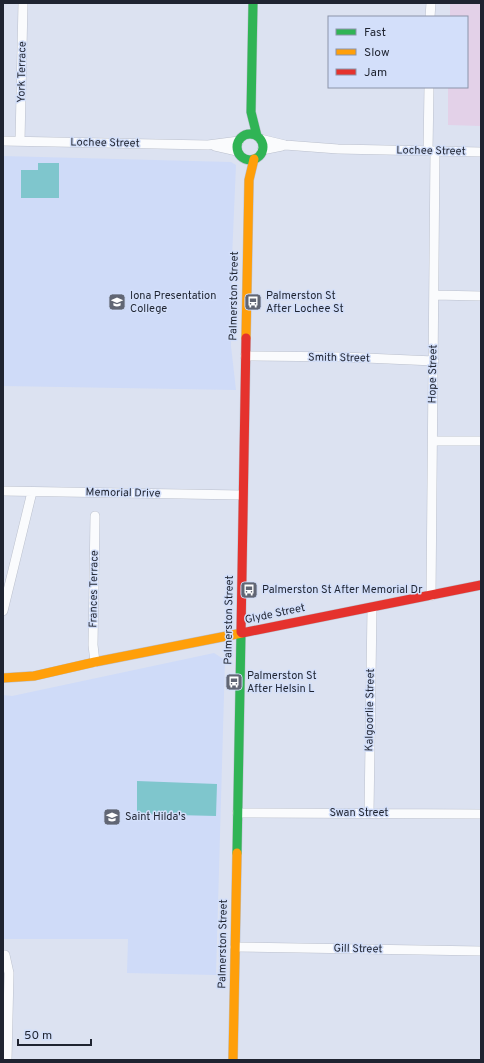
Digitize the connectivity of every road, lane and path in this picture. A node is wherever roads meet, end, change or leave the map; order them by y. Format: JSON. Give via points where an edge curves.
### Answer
{"nodes":[{"id":1,"x":22,"y":3,"type":"edge"},
{"id":2,"x":253,"y":3,"type":"edge"},
{"id":3,"x":431,"y":3,"type":"edge"},
{"id":4,"x":430,"y":16,"type":"edge"},
{"id":5,"x":429,"y":88,"type":"edge"},
{"id":6,"x":251,"y":112,"type":"junction"},
{"id":7,"x":258,"y":138,"type":"junction"},
{"id":8,"x":240,"y":139,"type":"junction"},
{"id":9,"x":3,"y":141,"type":"edge"},
{"id":10,"x":20,"y":141,"type":"junction"},
{"id":11,"x":208,"y":145,"type":"junction"},
{"id":12,"x":285,"y":145,"type":"junction"},
{"id":13,"x":262,"y":150,"type":"junction"},
{"id":14,"x":432,"y":151,"type":"junction"},
{"id":15,"x":481,"y":152,"type":"edge"},
{"id":16,"x":240,"y":154,"type":"junction"},
{"id":17,"x":254,"y":159,"type":"junction"},
{"id":18,"x":248,"y":180,"type":"junction"},
{"id":19,"x":434,"y":295,"type":"junction"},
{"id":20,"x":481,"y":296,"type":"edge"},
{"id":21,"x":245,"y":356,"type":"junction"},
{"id":22,"x":434,"y":361,"type":"junction"},
{"id":23,"x":433,"y":441,"type":"junction"},
{"id":24,"x":481,"y":441,"type":"edge"},
{"id":25,"x":3,"y":491,"type":"edge"},
{"id":26,"x":32,"y":492,"type":"junction"},
{"id":27,"x":242,"y":495,"type":"junction"},
{"id":28,"x":95,"y":516,"type":"dead end"},
{"id":29,"x":481,"y":585,"type":"edge"},
{"id":30,"x":431,"y":596,"type":"junction"},
{"id":31,"x":372,"y":608,"type":"junction"},
{"id":32,"x":3,"y":611,"type":"edge"},
{"id":33,"x":241,"y":634,"type":"junction"},
{"id":34,"x":94,"y":662,"type":"junction"},
{"id":35,"x":3,"y":678,"type":"edge"},
{"id":36,"x":237,"y":813,"type":"junction"},
{"id":37,"x":369,"y":813,"type":"junction"},
{"id":38,"x":481,"y":814,"type":"edge"},
{"id":39,"x":235,"y":947,"type":"junction"},
{"id":40,"x":481,"y":951,"type":"edge"},
{"id":41,"x":5,"y":955,"type":"dead end"},
{"id":42,"x":7,"y":1060,"type":"edge"},
{"id":43,"x":234,"y":1060,"type":"edge"}],
"edges":[{"from":1,"to":10,"type":"street","name":"York Terrace"},
{"from":2,"to":6,"type":"street"},
{"from":3,"to":4,"type":"street"},
{"from":5,"to":14,"type":"street","name":"Hope Street"},
{"from":6,"to":7,"type":"street"},
{"from":6,"to":8,"type":"street"},
{"from":7,"to":8,"type":"street","via":[[249,134]]},
{"from":7,"to":12,"type":"street","name":"Lochee Street"},
{"from":7,"to":13,"type":"street","via":[[263,146]]},
{"from":8,"to":11,"type":"street","name":"Lochee Street"},
{"from":8,"to":16,"type":"street"},
{"from":9,"to":10,"type":"street","name":"Lochee Street"},
{"from":10,"to":11,"type":"street","name":"Lochee Street"},
{"from":11,"to":16,"type":"street","name":"Lochee Street"},
{"from":12,"to":13,"type":"street","name":"Lochee Street"},
{"from":12,"to":14,"type":"street","name":"Lochee Street"},
{"from":13,"to":17,"type":"street"},
{"from":14,"to":15,"type":"street","name":"Lochee Street"},
{"from":14,"to":19,"type":"street","name":"Hope Street"},
{"from":16,"to":17,"type":"street","via":[[250,160]]},
{"from":16,"to":18,"type":"street","name":"Palmerston Street"},
{"from":17,"to":18,"type":"street","name":"Palmerston Street"},
{"from":18,"to":21,"type":"street","name":"Palmerston Street"},
{"from":19,"to":20,"type":"street"},
{"from":19,"to":22,"type":"street","name":"Hope Street"},
{"from":21,"to":22,"type":"street","name":"Smith Street"},
{"from":21,"to":27,"type":"street","name":"Palmerston Street"},
{"from":22,"to":23,"type":"street","name":"Hope Street"},
{"from":23,"to":24,"type":"street"},
{"from":23,"to":30,"type":"street","name":"Hope Street"},
{"from":25,"to":26,"type":"street","name":"Memorial Drive"},
{"from":26,"to":27,"type":"street","name":"Memorial Drive"},
{"from":26,"to":32,"type":"street"},
{"from":27,"to":33,"type":"street","name":"Palmerston Street"},
{"from":28,"to":34,"type":"street","name":"Frances Terrace"},
{"from":29,"to":30,"type":"street","name":"Glyde Street"},
{"from":30,"to":31,"type":"street","name":"Glyde Street"},
{"from":31,"to":33,"type":"street","name":"Glyde Street"},
{"from":31,"to":37,"type":"street","name":"Kalgoorlie Street"},
{"from":33,"to":34,"type":"street","name":"Glyde Street"},
{"from":33,"to":36,"type":"street","name":"Palmerston Street"},
{"from":34,"to":35,"type":"street","name":"Glyde Street","via":[[34,676]]},
{"from":36,"to":37,"type":"street","name":"Swan Street"},
{"from":36,"to":39,"type":"street","name":"Palmerston Street"},
{"from":37,"to":38,"type":"street","name":"Swan Street"},
{"from":39,"to":40,"type":"street","name":"Gill Street"},
{"from":39,"to":43,"type":"street","name":"Palmerston Street"},
{"from":41,"to":42,"type":"street","via":[[9,973]]}]}
